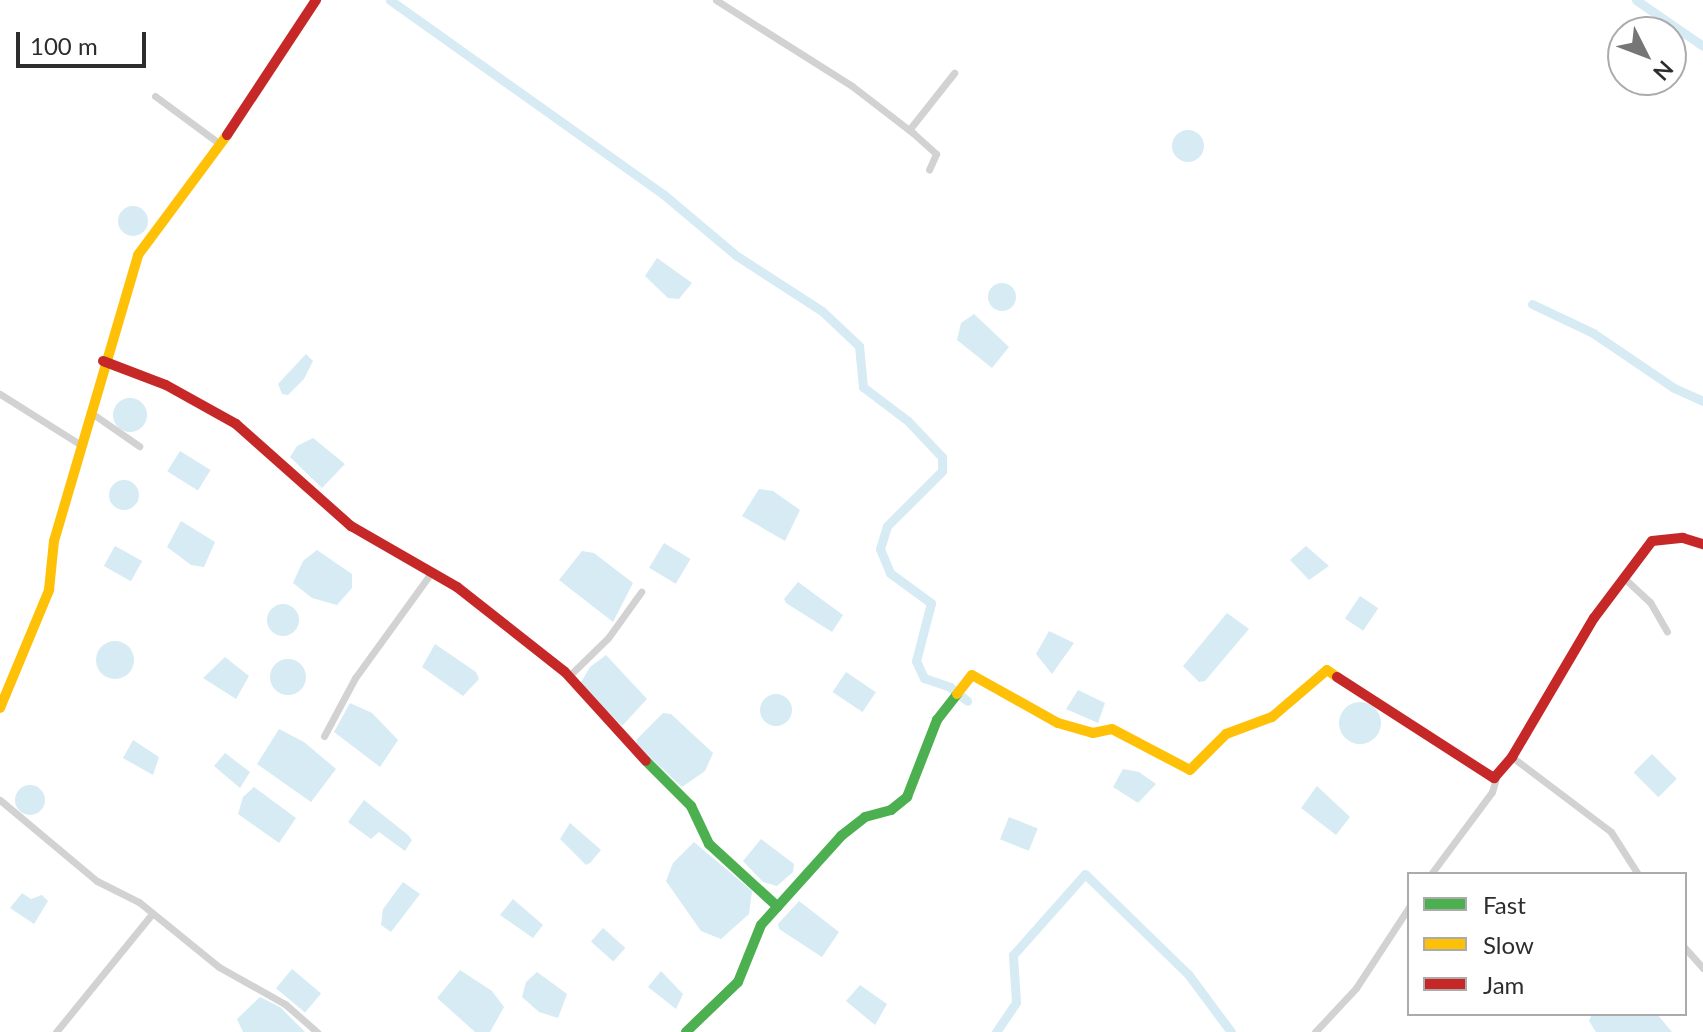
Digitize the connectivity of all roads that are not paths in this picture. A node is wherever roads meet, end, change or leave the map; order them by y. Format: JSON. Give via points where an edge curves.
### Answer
{"nodes":[{"id":1,"x":316,"y":0,"type":"edge"},
{"id":2,"x":716,"y":0,"type":"edge"},
{"id":3,"x":954,"y":73,"type":"dead end"},
{"id":4,"x":155,"y":96,"type":"dead end"},
{"id":5,"x":909,"y":130,"type":"junction"},
{"id":6,"x":220,"y":144,"type":"junction"},
{"id":7,"x":929,"y":170,"type":"dead end"},
{"id":8,"x":103,"y":361,"type":"junction"},
{"id":9,"x":0,"y":394,"type":"edge"},
{"id":10,"x":90,"y":412,"type":"junction"},
{"id":11,"x":81,"y":445,"type":"junction"},
{"id":12,"x":139,"y":446,"type":"dead end"},
{"id":13,"x":1703,"y":544,"type":"edge"},
{"id":14,"x":431,"y":573,"type":"junction"},
{"id":15,"x":1624,"y":578,"type":"junction"},
{"id":16,"x":641,"y":592,"type":"dead end"},
{"id":17,"x":1667,"y":632,"type":"dead end"},
{"id":18,"x":569,"y":676,"type":"junction"},
{"id":19,"x":0,"y":708,"type":"edge"},
{"id":20,"x":324,"y":736,"type":"dead end"},
{"id":21,"x":1512,"y":757,"type":"junction"},
{"id":22,"x":1496,"y":778,"type":"junction"},
{"id":23,"x":0,"y":800,"type":"edge"},
{"id":24,"x":1432,"y":872,"type":"edge"},
{"id":25,"x":1637,"y":872,"type":"edge"},
{"id":26,"x":778,"y":907,"type":"junction"},
{"id":27,"x":1407,"y":910,"type":"edge"},
{"id":28,"x":152,"y":914,"type":"junction"},
{"id":29,"x":1687,"y":950,"type":"edge"},
{"id":30,"x":1703,"y":968,"type":"edge"},
{"id":31,"x":56,"y":1032,"type":"edge"},
{"id":32,"x":317,"y":1032,"type":"edge"},
{"id":33,"x":686,"y":1032,"type":"edge"},
{"id":34,"x":1315,"y":1032,"type":"edge"}],
"edges":[{"from":1,"to":6,"type":"street"},
{"from":2,"to":5,"type":"street","via":[[852,86]]},
{"from":3,"to":5,"type":"street"},
{"from":4,"to":6,"type":"street"},
{"from":5,"to":7,"type":"street","via":[[936,154]]},
{"from":6,"to":8,"type":"street","via":[[150,231]]},
{"from":8,"to":10,"type":"street"},
{"from":8,"to":14,"type":"street","via":[[166,385],[236,424],[351,526]]},
{"from":9,"to":11,"type":"street"},
{"from":10,"to":11,"type":"street"},
{"from":10,"to":12,"type":"street"},
{"from":11,"to":19,"type":"street","via":[[54,541],[49,590]]},
{"from":13,"to":15,"type":"street","via":[[1683,538],[1652,541]]},
{"from":14,"to":18,"type":"street","via":[[480,604]]},
{"from":14,"to":20,"type":"street","via":[[355,678]]},
{"from":15,"to":17,"type":"street","via":[[1650,602]]},
{"from":15,"to":21,"type":"street"},
{"from":16,"to":18,"type":"street","via":[[608,638]]},
{"from":18,"to":26,"type":"street","via":[[584,698],[691,806],[709,844]]},
{"from":21,"to":22,"type":"street"},
{"from":21,"to":25,"type":"street","via":[[1611,832]]},
{"from":22,"to":24,"type":"street","via":[[1492,792]]},
{"from":22,"to":26,"type":"street","via":[[1327,670],[1312,677],[1272,717],[1226,734],[1190,770],[1112,729],[1093,733],[1045,717],[978,676],[963,683],[950,700],[907,797],[856,824]]},
{"from":23,"to":28,"type":"street","via":[[84,871]]},
{"from":26,"to":33,"type":"street","via":[[761,925],[738,982]]},
{"from":27,"to":34,"type":"street","via":[[1356,988]]},
{"from":28,"to":31,"type":"street"},
{"from":28,"to":32,"type":"street","via":[[240,981],[285,1004]]},
{"from":29,"to":30,"type":"street"}]}
